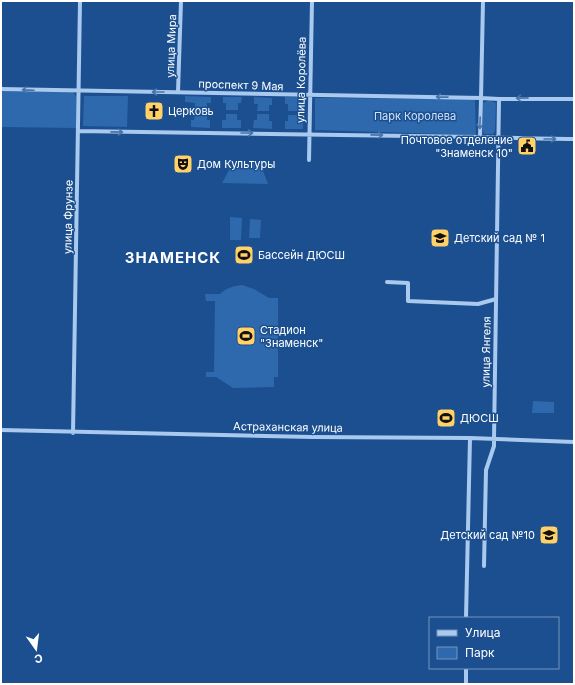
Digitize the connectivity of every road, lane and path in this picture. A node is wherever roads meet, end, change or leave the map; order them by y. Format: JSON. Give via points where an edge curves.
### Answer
{"nodes":[{"id":1,"x":80,"y":1,"type":"edge"},
{"id":2,"x":181,"y":1,"type":"edge"},
{"id":3,"x":312,"y":1,"type":"edge"},
{"id":4,"x":483,"y":1,"type":"edge"},
{"id":5,"x":1,"y":89,"type":"edge"},
{"id":6,"x":79,"y":92,"type":"junction"},
{"id":7,"x":178,"y":92,"type":"junction"},
{"id":8,"x":309,"y":95,"type":"junction"},
{"id":9,"x":481,"y":98,"type":"junction"},
{"id":10,"x":499,"y":98,"type":"junction"},
{"id":11,"x":574,"y":99,"type":"edge"},
{"id":12,"x":78,"y":131,"type":"junction"},
{"id":13,"x":308,"y":134,"type":"junction"},
{"id":14,"x":480,"y":137,"type":"junction"},
{"id":15,"x":498,"y":137,"type":"junction"},
{"id":16,"x":574,"y":139,"type":"edge"},
{"id":17,"x":309,"y":160,"type":"dead end"},
{"id":18,"x":387,"y":282,"type":"dead end"},
{"id":19,"x":496,"y":300,"type":"junction"},
{"id":20,"x":1,"y":430,"type":"edge"},
{"id":21,"x":73,"y":433,"type":"junction"},
{"id":22,"x":470,"y":438,"type":"junction"},
{"id":23,"x":494,"y":439,"type":"junction"},
{"id":24,"x":574,"y":442,"type":"edge"},
{"id":25,"x":484,"y":566,"type":"dead end"},
{"id":26,"x":466,"y":617,"type":"edge"},
{"id":27,"x":466,"y":669,"type":"edge"},
{"id":28,"x":466,"y":684,"type":"edge"}],
"edges":[{"from":1,"to":6,"type":"street","name":"улица Фрунзе"},
{"from":2,"to":7,"type":"street","name":"улица Мира"},
{"from":3,"to":8,"type":"street","name":"улица Королёва"},
{"from":4,"to":9,"type":"street"},
{"from":6,"to":5,"type":"street","name":"проспект 9 Мая","one_way":true},
{"from":7,"to":6,"type":"street","name":"проспект 9 Мая","one_way":true},
{"from":6,"to":12,"type":"street","name":"улица Фрунзе"},
{"from":7,"to":8,"type":"street","name":"проспект 9 Мая"},
{"from":9,"to":8,"type":"street","name":"проспект 9 Мая","one_way":true},
{"from":8,"to":13,"type":"street","name":"улица Королёва"},
{"from":9,"to":10,"type":"street","name":"проспект 9 Мая"},
{"from":9,"to":14,"type":"street","one_way":true},
{"from":11,"to":10,"type":"street","one_way":true},
{"from":10,"to":15,"type":"street","name":"улица Янгеля"},
{"from":12,"to":13,"type":"street","one_way":true},
{"from":12,"to":21,"type":"street","name":"улица Фрунзе"},
{"from":13,"to":14,"type":"street","one_way":true},
{"from":13,"to":17,"type":"street","name":"улица Королёва"},
{"from":14,"to":15,"type":"street"},
{"from":15,"to":16,"type":"street","one_way":true},
{"from":15,"to":19,"type":"street","name":"улица Янгеля"},
{"from":18,"to":19,"type":"street","via":[[408,283],[408,302],[474,304]]},
{"from":19,"to":23,"type":"street","name":"улица Янгеля"},
{"from":20,"to":21,"type":"street","name":"Астраханская улица"},
{"from":21,"to":22,"type":"street","name":"Астраханская улица"},
{"from":22,"to":23,"type":"street","name":"Астраханская улица"},
{"from":22,"to":26,"type":"street"},
{"from":23,"to":24,"type":"street","name":"Астраханская улица"},
{"from":23,"to":25,"type":"street","name":"улица Янгеля","via":[[486,470]]},
{"from":27,"to":28,"type":"street"}]}
